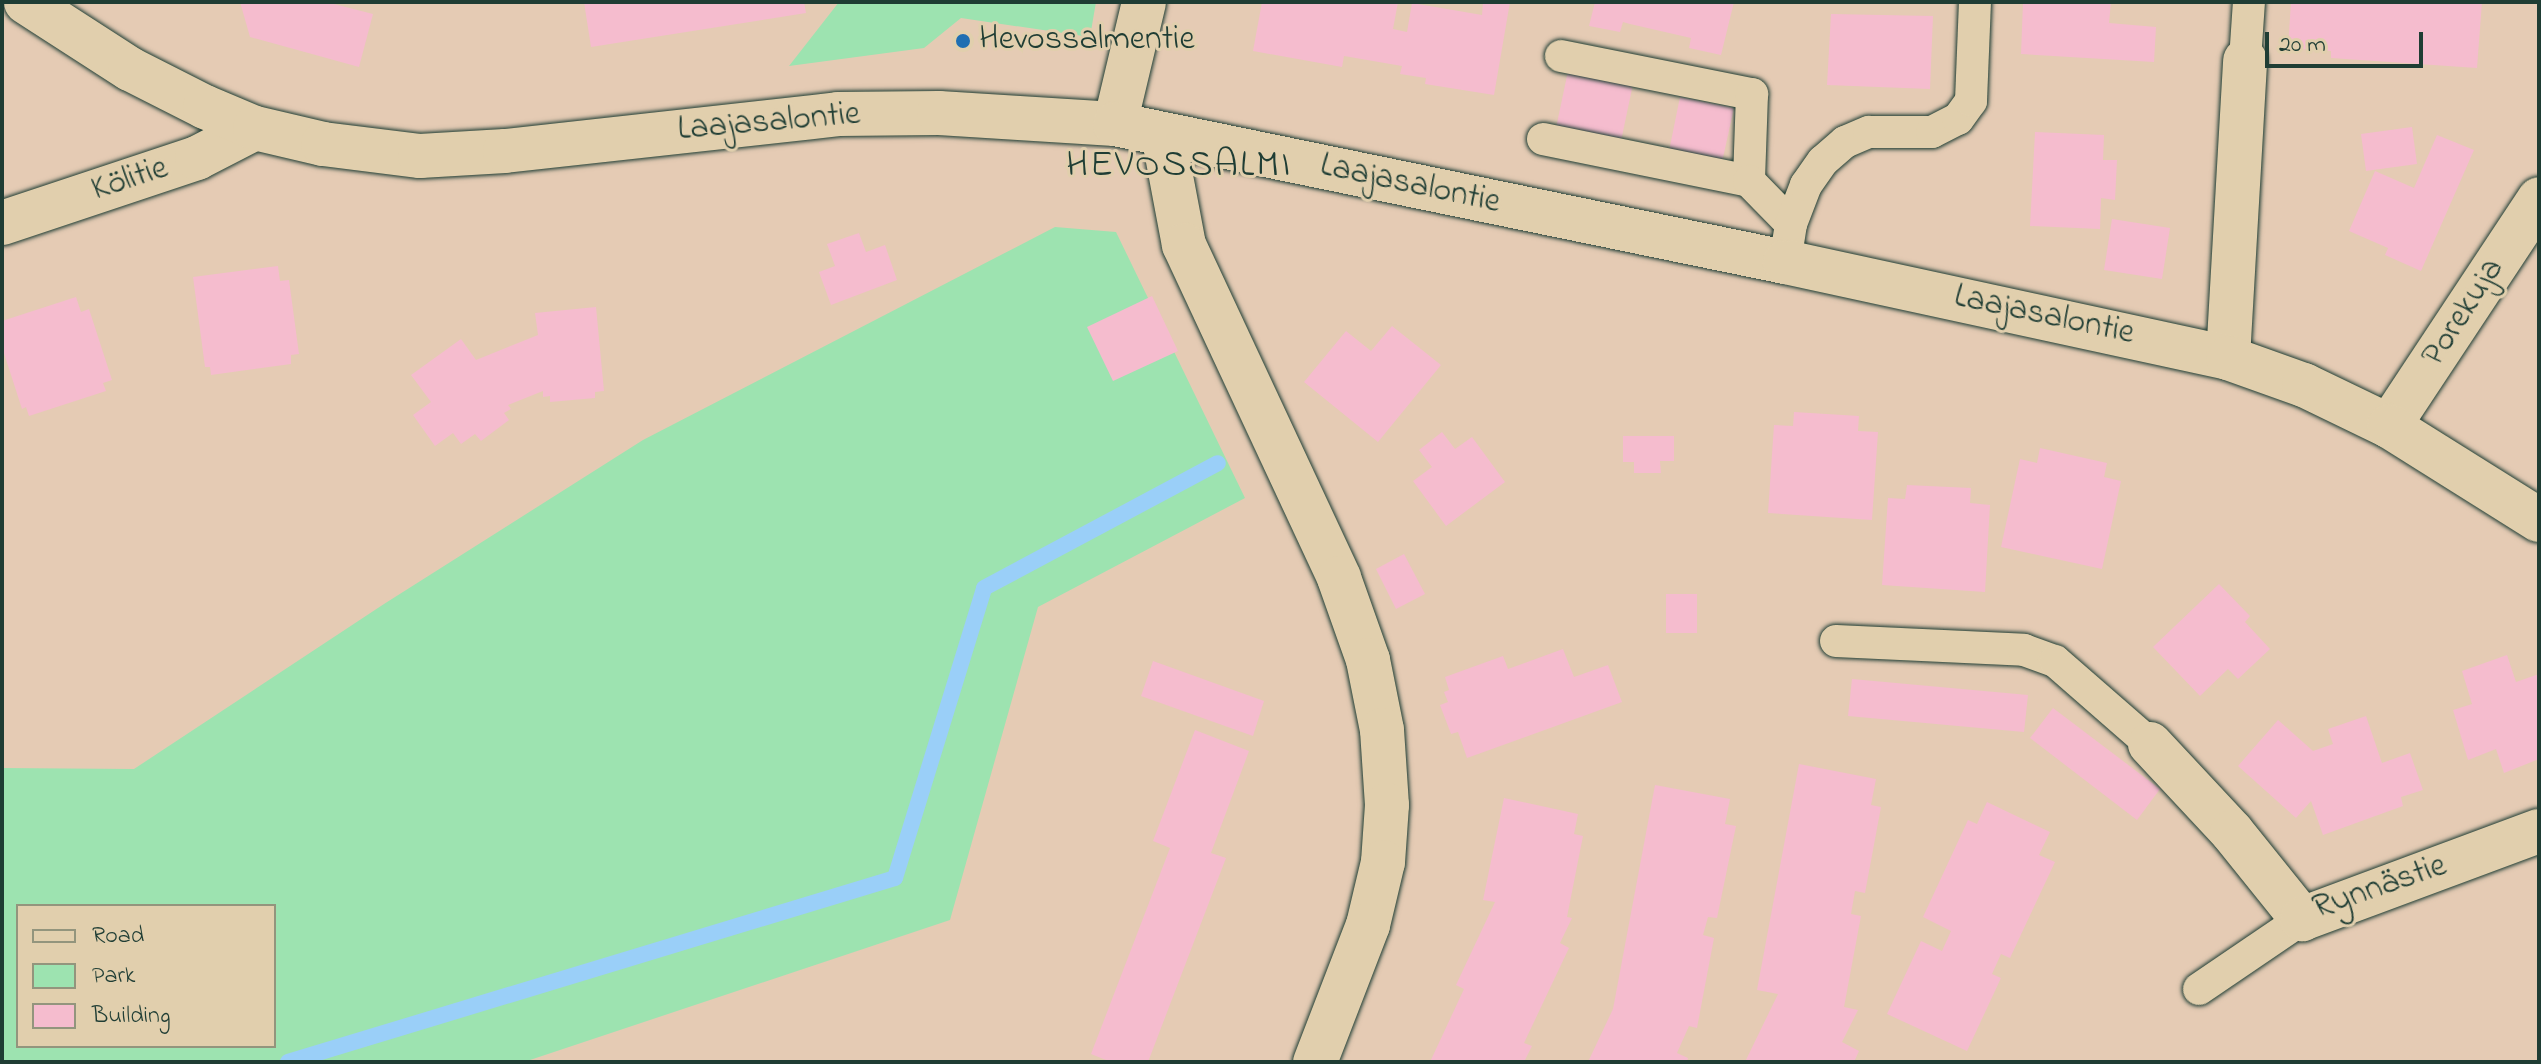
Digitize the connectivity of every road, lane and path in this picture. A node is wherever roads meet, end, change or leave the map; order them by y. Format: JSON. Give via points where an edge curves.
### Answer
{"nodes":[{"id":1,"x":26,"y":2,"type":"edge"},
{"id":2,"x":1144,"y":2,"type":"edge"},
{"id":3,"x":1975,"y":2,"type":"edge"},
{"id":4,"x":2249,"y":2,"type":"edge"},
{"id":5,"x":1561,"y":56,"type":"dead end"},
{"id":6,"x":2245,"y":60,"type":"joint"},
{"id":7,"x":1115,"y":124,"type":"junction"},
{"id":8,"x":255,"y":128,"type":"junction"},
{"id":9,"x":1163,"y":134,"type":"junction"},
{"id":10,"x":1543,"y":139,"type":"dead end"},
{"id":11,"x":1749,"y":181,"type":"junction"},
{"id":12,"x":2539,"y":199,"type":"edge"},
{"id":13,"x":2,"y":223,"type":"edge"},
{"id":14,"x":1788,"y":243,"type":"junction"},
{"id":15,"x":2228,"y":358,"type":"junction"},
{"id":16,"x":2389,"y":426,"type":"junction"},
{"id":17,"x":2539,"y":520,"type":"edge"},
{"id":18,"x":1836,"y":641,"type":"dead end"},
{"id":19,"x":2150,"y":744,"type":"joint"},
{"id":20,"x":2539,"y":831,"type":"edge"},
{"id":21,"x":2302,"y":919,"type":"junction"},
{"id":22,"x":2199,"y":989,"type":"dead end"},
{"id":23,"x":1315,"y":1062,"type":"edge"}],
"edges":[{"from":1,"to":8,"type":"main road","name":"Laajasalontie","via":[[130,69]]},
{"from":2,"to":7,"type":"main road"},
{"from":3,"to":14,"type":"lane","via":[[1971,101],[1958,119],[1932,132],[1869,132],[1845,142],[1806,185]]},
{"from":4,"to":6,"type":"lane"},
{"from":5,"to":11,"type":"lane","via":[[1752,94]]},
{"from":6,"to":15,"type":"main road"},
{"from":7,"to":8,"type":"main road","name":"Laajasalontie","via":[[939,113],[838,114],[420,156],[323,144]]},
{"from":7,"to":9,"type":"main road","name":"Laajasalontie"},
{"from":8,"to":13,"type":"main road","name":"Kölitie","via":[[197,158]]},
{"from":9,"to":14,"type":"main road","name":"Laajasalontie"},
{"from":9,"to":23,"type":"main road","via":[[1184,245],[1339,578],[1368,660],[1382,730],[1387,805],[1383,862],[1368,925]]},
{"from":10,"to":11,"type":"lane"},
{"from":11,"to":14,"type":"lane"},
{"from":12,"to":16,"type":"main road","name":"Porekuja"},
{"from":14,"to":15,"type":"main road","name":"Laajasalontie"},
{"from":15,"to":16,"type":"main road","name":"Laajasalontie","via":[[2304,385]]},
{"from":16,"to":17,"type":"main road","name":"Laajasalontie"},
{"from":18,"to":19,"type":"lane","via":[[2024,650],[2055,661]]},
{"from":19,"to":21,"type":"main road","name":"Rynnästie","via":[[2232,832]]},
{"from":20,"to":21,"type":"main road","name":"Rynnästie"},
{"from":21,"to":22,"type":"lane"}]}
